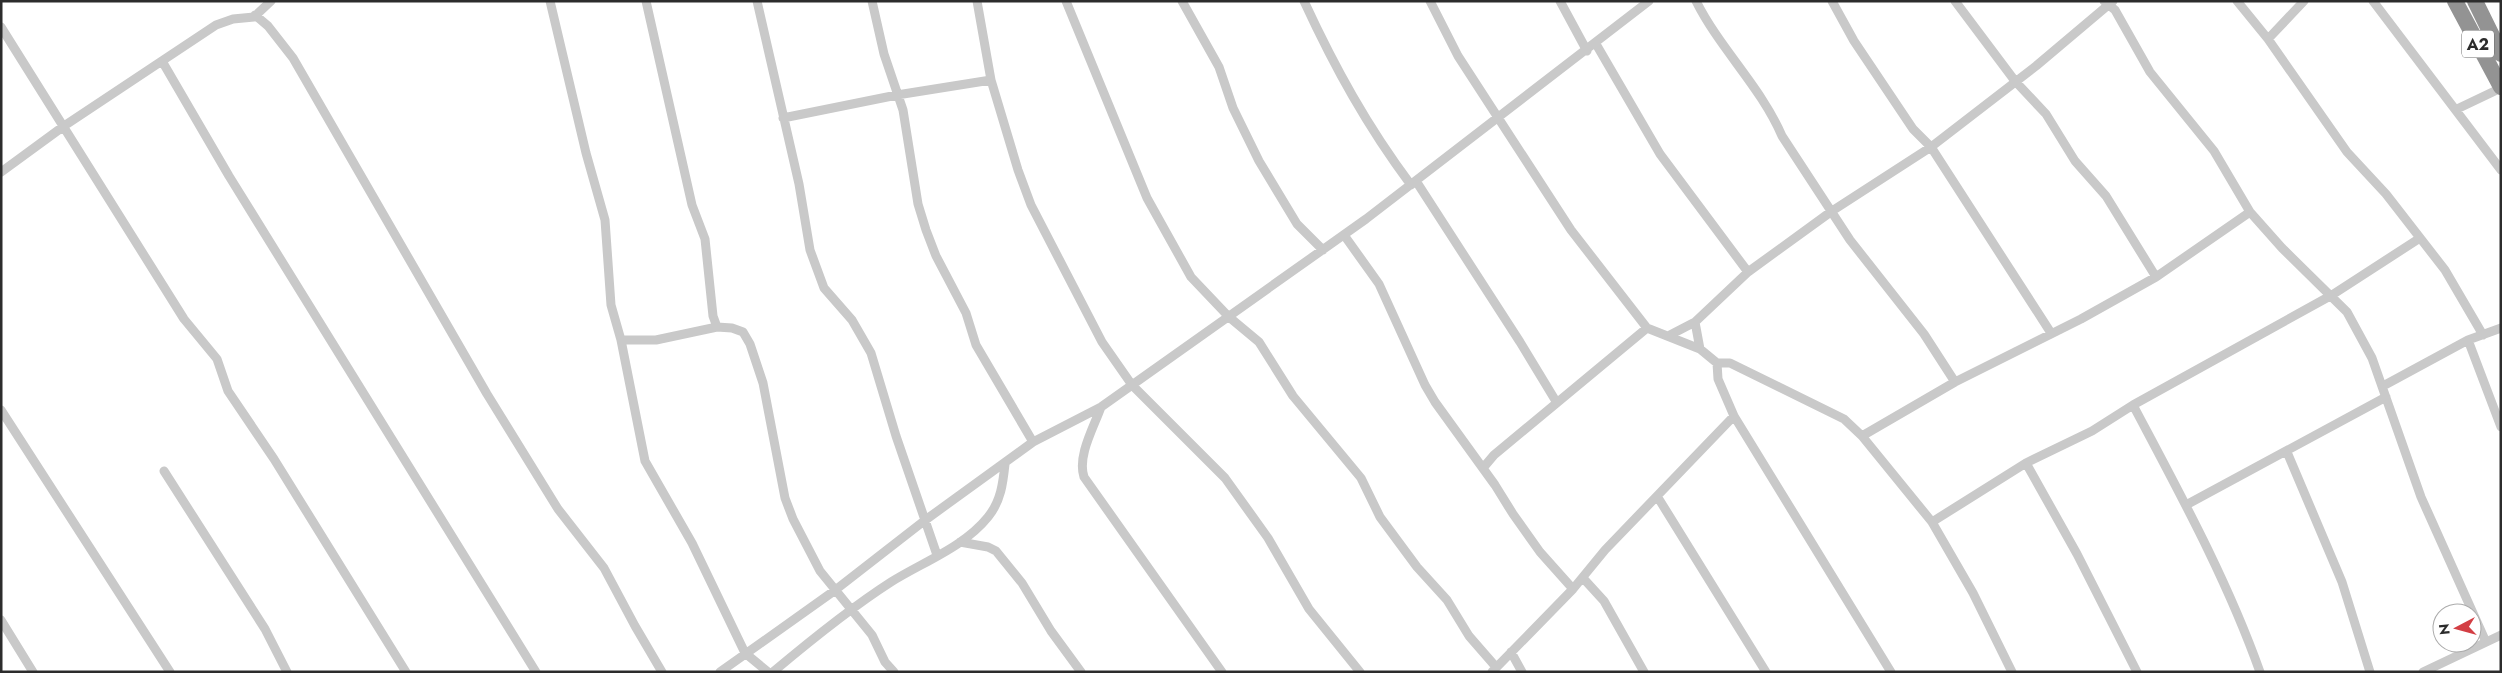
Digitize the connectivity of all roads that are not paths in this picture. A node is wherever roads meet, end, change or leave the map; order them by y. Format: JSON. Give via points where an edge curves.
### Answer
{"nodes":[{"id":1,"x":270,"y":1,"type":"edge"},
{"id":2,"x":550,"y":1,"type":"edge"},
{"id":3,"x":646,"y":1,"type":"edge"},
{"id":4,"x":757,"y":1,"type":"edge"},
{"id":5,"x":872,"y":1,"type":"edge"},
{"id":6,"x":977,"y":1,"type":"edge"},
{"id":7,"x":1066,"y":1,"type":"edge"},
{"id":8,"x":1182,"y":1,"type":"edge"},
{"id":9,"x":1304,"y":1,"type":"edge"},
{"id":10,"x":1430,"y":1,"type":"edge"},
{"id":11,"x":1560,"y":1,"type":"edge"},
{"id":12,"x":1649,"y":1,"type":"edge"},
{"id":13,"x":1696,"y":1,"type":"edge"},
{"id":14,"x":1832,"y":1,"type":"edge"},
{"id":15,"x":1955,"y":1,"type":"edge"},
{"id":16,"x":2237,"y":1,"type":"edge"},
{"id":17,"x":2304,"y":1,"type":"edge"},
{"id":18,"x":2374,"y":1,"type":"edge"},
{"id":19,"x":2455,"y":1,"type":"edge"},
{"id":20,"x":2475,"y":1,"type":"edge"},
{"id":21,"x":2108,"y":3,"type":"edge"},
{"id":22,"x":255,"y":15,"type":"junction"},
{"id":23,"x":1,"y":27,"type":"edge"},
{"id":24,"x":2268,"y":39,"type":"junction"},
{"id":25,"x":1596,"y":44,"type":"junction"},
{"id":26,"x":1587,"y":51,"type":"junction"},
{"id":27,"x":2501,"y":54,"type":"edge"},
{"id":28,"x":162,"y":61,"type":"junction"},
{"id":29,"x":991,"y":80,"type":"junction"},
{"id":30,"x":2015,"y":81,"type":"junction"},
{"id":31,"x":2501,"y":88,"type":"edge"},
{"id":32,"x":898,"y":95,"type":"junction"},
{"id":33,"x":2457,"y":109,"type":"junction"},
{"id":34,"x":783,"y":118,"type":"junction"},
{"id":35,"x":1498,"y":119,"type":"junction"},
{"id":36,"x":64,"y":126,"type":"junction"},
{"id":37,"x":1931,"y":147,"type":"junction"},
{"id":38,"x":2501,"y":170,"type":"edge"},
{"id":39,"x":1,"y":172,"type":"edge"},
{"id":40,"x":1414,"y":183,"type":"junction"},
{"id":41,"x":1832,"y":211,"type":"junction"},
{"id":42,"x":2250,"y":212,"type":"junction"},
{"id":43,"x":1344,"y":235,"type":"junction"},
{"id":44,"x":2420,"y":238,"type":"junction"},
{"id":45,"x":1323,"y":250,"type":"junction"},
{"id":46,"x":1748,"y":272,"type":"junction"},
{"id":47,"x":2156,"y":277,"type":"junction"},
{"id":48,"x":2332,"y":295,"type":"junction"},
{"id":49,"x":1229,"y":317,"type":"junction"},
{"id":50,"x":1695,"y":322,"type":"junction"},
{"id":51,"x":717,"y":327,"type":"junction"},
{"id":52,"x":1647,"y":328,"type":"junction"},
{"id":53,"x":2501,"y":328,"type":"edge"},
{"id":54,"x":2051,"y":333,"type":"junction"},
{"id":55,"x":1670,"y":335,"type":"junction"},
{"id":56,"x":2483,"y":335,"type":"junction"},
{"id":57,"x":621,"y":340,"type":"junction"},
{"id":58,"x":2468,"y":340,"type":"junction"},
{"id":59,"x":1700,"y":348,"type":"junction"},
{"id":60,"x":1717,"y":363,"type":"junction"},
{"id":61,"x":1955,"y":382,"type":"junction"},
{"id":62,"x":1132,"y":385,"type":"junction"},
{"id":63,"x":2383,"y":386,"type":"junction"},
{"id":64,"x":2386,"y":397,"type":"junction"},
{"id":65,"x":1557,"y":403,"type":"junction"},
{"id":66,"x":2133,"y":405,"type":"junction"},
{"id":67,"x":1101,"y":407,"type":"junction"},
{"id":68,"x":1,"y":410,"type":"edge"},
{"id":69,"x":1734,"y":416,"type":"junction"},
{"id":70,"x":2501,"y":427,"type":"edge"},
{"id":71,"x":1862,"y":436,"type":"junction"},
{"id":72,"x":1033,"y":442,"type":"junction"},
{"id":73,"x":2287,"y":452,"type":"junction"},
{"id":74,"x":1005,"y":464,"type":"junction"},
{"id":75,"x":2026,"y":464,"type":"junction"},
{"id":76,"x":1483,"y":468,"type":"junction"},
{"id":77,"x":164,"y":471,"type":"dead end"},
{"id":78,"x":1657,"y":496,"type":"junction"},
{"id":79,"x":2186,"y":505,"type":"junction"},
{"id":80,"x":924,"y":522,"type":"junction"},
{"id":81,"x":1932,"y":522,"type":"junction"},
{"id":82,"x":960,"y":542,"type":"junction"},
{"id":83,"x":937,"y":555,"type":"junction"},
{"id":84,"x":1583,"y":578,"type":"junction"},
{"id":85,"x":1573,"y":589,"type":"junction"},
{"id":86,"x":834,"y":591,"type":"junction"},
{"id":87,"x":852,"y":609,"type":"junction"},
{"id":88,"x":1,"y":620,"type":"edge"},
{"id":89,"x":2501,"y":634,"type":"edge"},
{"id":90,"x":2486,"y":642,"type":"junction"},
{"id":91,"x":1511,"y":652,"type":"junction"},
{"id":92,"x":745,"y":654,"type":"junction"},
{"id":93,"x":1494,"y":669,"type":"edge"},
{"id":94,"x":33,"y":672,"type":"edge"},
{"id":95,"x":170,"y":672,"type":"edge"},
{"id":96,"x":287,"y":672,"type":"edge"},
{"id":97,"x":406,"y":672,"type":"edge"},
{"id":98,"x":536,"y":672,"type":"edge"},
{"id":99,"x":662,"y":672,"type":"edge"},
{"id":100,"x":720,"y":672,"type":"edge"},
{"id":101,"x":768,"y":672,"type":"edge"},
{"id":102,"x":773,"y":672,"type":"edge"},
{"id":103,"x":894,"y":672,"type":"edge"},
{"id":104,"x":1081,"y":672,"type":"edge"},
{"id":105,"x":1222,"y":672,"type":"edge"},
{"id":106,"x":1360,"y":672,"type":"edge"},
{"id":107,"x":1522,"y":672,"type":"edge"},
{"id":108,"x":1644,"y":672,"type":"edge"},
{"id":109,"x":1766,"y":672,"type":"edge"},
{"id":110,"x":1891,"y":672,"type":"edge"},
{"id":111,"x":2012,"y":672,"type":"edge"},
{"id":112,"x":2137,"y":672,"type":"edge"},
{"id":113,"x":2260,"y":672,"type":"edge"},
{"id":114,"x":2370,"y":672,"type":"edge"},
{"id":115,"x":2424,"y":672,"type":"edge"}],
"edges":[{"from":1,"to":22,"type":"street"},
{"from":2,"to":57,"type":"street","via":[[605,220],[611,305]]},
{"from":3,"to":51,"type":"street","via":[[692,205],[705,239],[712,316]]},
{"from":4,"to":34,"type":"street"},
{"from":5,"to":32,"type":"street","via":[[884,54]]},
{"from":6,"to":29,"type":"street"},
{"from":7,"to":49,"type":"street","via":[[1148,198],[1191,277]]},
{"from":8,"to":45,"type":"street","via":[[1219,67],[1233,108],[1259,161],[1297,224]]},
{"from":9,"to":40,"type":"street","via":[[1327,51],[1378,141]]},
{"from":10,"to":35,"type":"street","via":[[1458,56]]},
{"from":11,"to":26,"type":"street"},
{"from":12,"to":25,"type":"street"},
{"from":13,"to":41,"type":"street"},
{"from":14,"to":37,"type":"street","via":[[1854,41],[1913,129]]},
{"from":15,"to":30,"type":"street"},
{"from":16,"to":24,"type":"street"},
{"from":17,"to":24,"type":"street"},
{"from":18,"to":33,"type":"street"},
{"from":19,"to":31,"type":"highway","number":"A2"},
{"from":20,"to":27,"type":"highway","number":"A2"},
{"from":21,"to":30,"type":"street"},
{"from":21,"to":42,"type":"street","via":[[2150,72],[2214,151]]},
{"from":22,"to":28,"type":"street","via":[[216,25]]},
{"from":22,"to":99,"type":"street","via":[[293,58],[487,394],[558,509],[604,568]]},
{"from":23,"to":36,"type":"street"},
{"from":24,"to":44,"type":"street","via":[[2347,152],[2386,194]]},
{"from":25,"to":26,"type":"street"},
{"from":25,"to":46,"type":"street","via":[[1660,154]]},
{"from":26,"to":35,"type":"street"},
{"from":28,"to":36,"type":"street"},
{"from":28,"to":98,"type":"street","via":[[229,176]]},
{"from":29,"to":32,"type":"street"},
{"from":29,"to":62,"type":"street","via":[[1031,205],[1102,342]]},
{"from":30,"to":37,"type":"street"},
{"from":30,"to":47,"type":"street","via":[[2046,114],[2075,161],[2106,196]]},
{"from":31,"to":33,"type":"street"},
{"from":32,"to":34,"type":"street"},
{"from":32,"to":72,"type":"street","via":[[918,204],[936,256],[966,313],[976,345]]},
{"from":33,"to":38,"type":"street"},
{"from":34,"to":80,"type":"street","via":[[817,271],[824,288],[852,320],[871,354]]},
{"from":35,"to":40,"type":"street"},
{"from":35,"to":52,"type":"street","via":[[1571,230]]},
{"from":36,"to":39,"type":"street"},
{"from":36,"to":97,"type":"street","via":[[184,319],[217,359],[228,391]]},
{"from":37,"to":41,"type":"street"},
{"from":37,"to":54,"type":"street"},
{"from":40,"to":43,"type":"street"},
{"from":40,"to":65,"type":"street"},
{"from":41,"to":46,"type":"street"},
{"from":41,"to":61,"type":"street","via":[[1850,240],[1924,334]]},
{"from":42,"to":47,"type":"street"},
{"from":42,"to":48,"type":"street","via":[[2282,248]]},
{"from":43,"to":45,"type":"street"},
{"from":43,"to":76,"type":"street","via":[[1379,284],[1428,390]]},
{"from":44,"to":48,"type":"street"},
{"from":44,"to":56,"type":"street","via":[[2445,270]]},
{"from":45,"to":49,"type":"street"},
{"from":46,"to":50,"type":"street"},
{"from":47,"to":54,"type":"street"},
{"from":48,"to":63,"type":"street","via":[[2347,312]]},
{"from":48,"to":66,"type":"street"},
{"from":49,"to":62,"type":"street"},
{"from":49,"to":93,"type":"street","via":[[1260,342],[1293,396],[1361,478],[1380,516],[1446,600]]},
{"from":50,"to":55,"type":"street"},
{"from":50,"to":59,"type":"street"},
{"from":51,"to":57,"type":"street","via":[[656,340]]},
{"from":51,"to":86,"type":"street","via":[[743,332],[750,344],[772,420],[785,498],[820,571]]},
{"from":52,"to":55,"type":"street"},
{"from":52,"to":65,"type":"street"},
{"from":53,"to":56,"type":"street"},
{"from":54,"to":61,"type":"street"},
{"from":55,"to":59,"type":"street"},
{"from":56,"to":58,"type":"street"},
{"from":57,"to":92,"type":"street","via":[[645,461],[692,543]]},
{"from":58,"to":63,"type":"street"},
{"from":58,"to":70,"type":"street"},
{"from":59,"to":60,"type":"street"},
{"from":60,"to":69,"type":"street","via":[[1718,378]]},
{"from":60,"to":71,"type":"street","via":[[1730,363],[1844,419]]},
{"from":61,"to":71,"type":"street"},
{"from":62,"to":67,"type":"street"},
{"from":62,"to":106,"type":"street","via":[[1225,478],[1268,538],[1309,609]]},
{"from":63,"to":64,"type":"street"},
{"from":64,"to":73,"type":"street"},
{"from":64,"to":90,"type":"street","via":[[2421,497]]},
{"from":65,"to":76,"type":"street","via":[[1494,455]]},
{"from":66,"to":75,"type":"street","via":[[2092,431]]},
{"from":66,"to":79,"type":"street"},
{"from":67,"to":72,"type":"street"},
{"from":67,"to":105,"type":"street","via":[[1083,459],[1081,469],[1084,477]]},
{"from":68,"to":95,"type":"street"},
{"from":69,"to":78,"type":"street"},
{"from":69,"to":110,"type":"street"},
{"from":71,"to":81,"type":"street"},
{"from":72,"to":74,"type":"street"},
{"from":73,"to":79,"type":"street"},
{"from":73,"to":114,"type":"street","via":[[2342,582]]},
{"from":74,"to":80,"type":"street"},
{"from":74,"to":82,"type":"street","via":[[1001,492],[990,515]]},
{"from":75,"to":81,"type":"street"},
{"from":75,"to":112,"type":"street"},
{"from":76,"to":85,"type":"street","via":[[1513,514]]},
{"from":77,"to":96,"type":"street","via":[[265,629]]},
{"from":78,"to":84,"type":"street"},
{"from":78,"to":109,"type":"street"},
{"from":79,"to":113,"type":"street","via":[[2243,624]]},
{"from":80,"to":83,"type":"street"},
{"from":80,"to":86,"type":"street"},
{"from":81,"to":111,"type":"street","via":[[1973,593]]},
{"from":82,"to":83,"type":"street"},
{"from":82,"to":104,"type":"street","via":[[996,551],[1022,583]]},
{"from":83,"to":87,"type":"street"},
{"from":84,"to":85,"type":"street"},
{"from":84,"to":108,"type":"street","via":[[1604,601]]},
{"from":85,"to":91,"type":"street"},
{"from":86,"to":87,"type":"street"},
{"from":86,"to":92,"type":"street"},
{"from":87,"to":102,"type":"street"},
{"from":87,"to":103,"type":"street"},
{"from":88,"to":94,"type":"street"},
{"from":89,"to":90,"type":"street"},
{"from":90,"to":115,"type":"street"},
{"from":91,"to":93,"type":"street"},
{"from":91,"to":107,"type":"street"},
{"from":92,"to":100,"type":"street"},
{"from":92,"to":101,"type":"street"}]}
